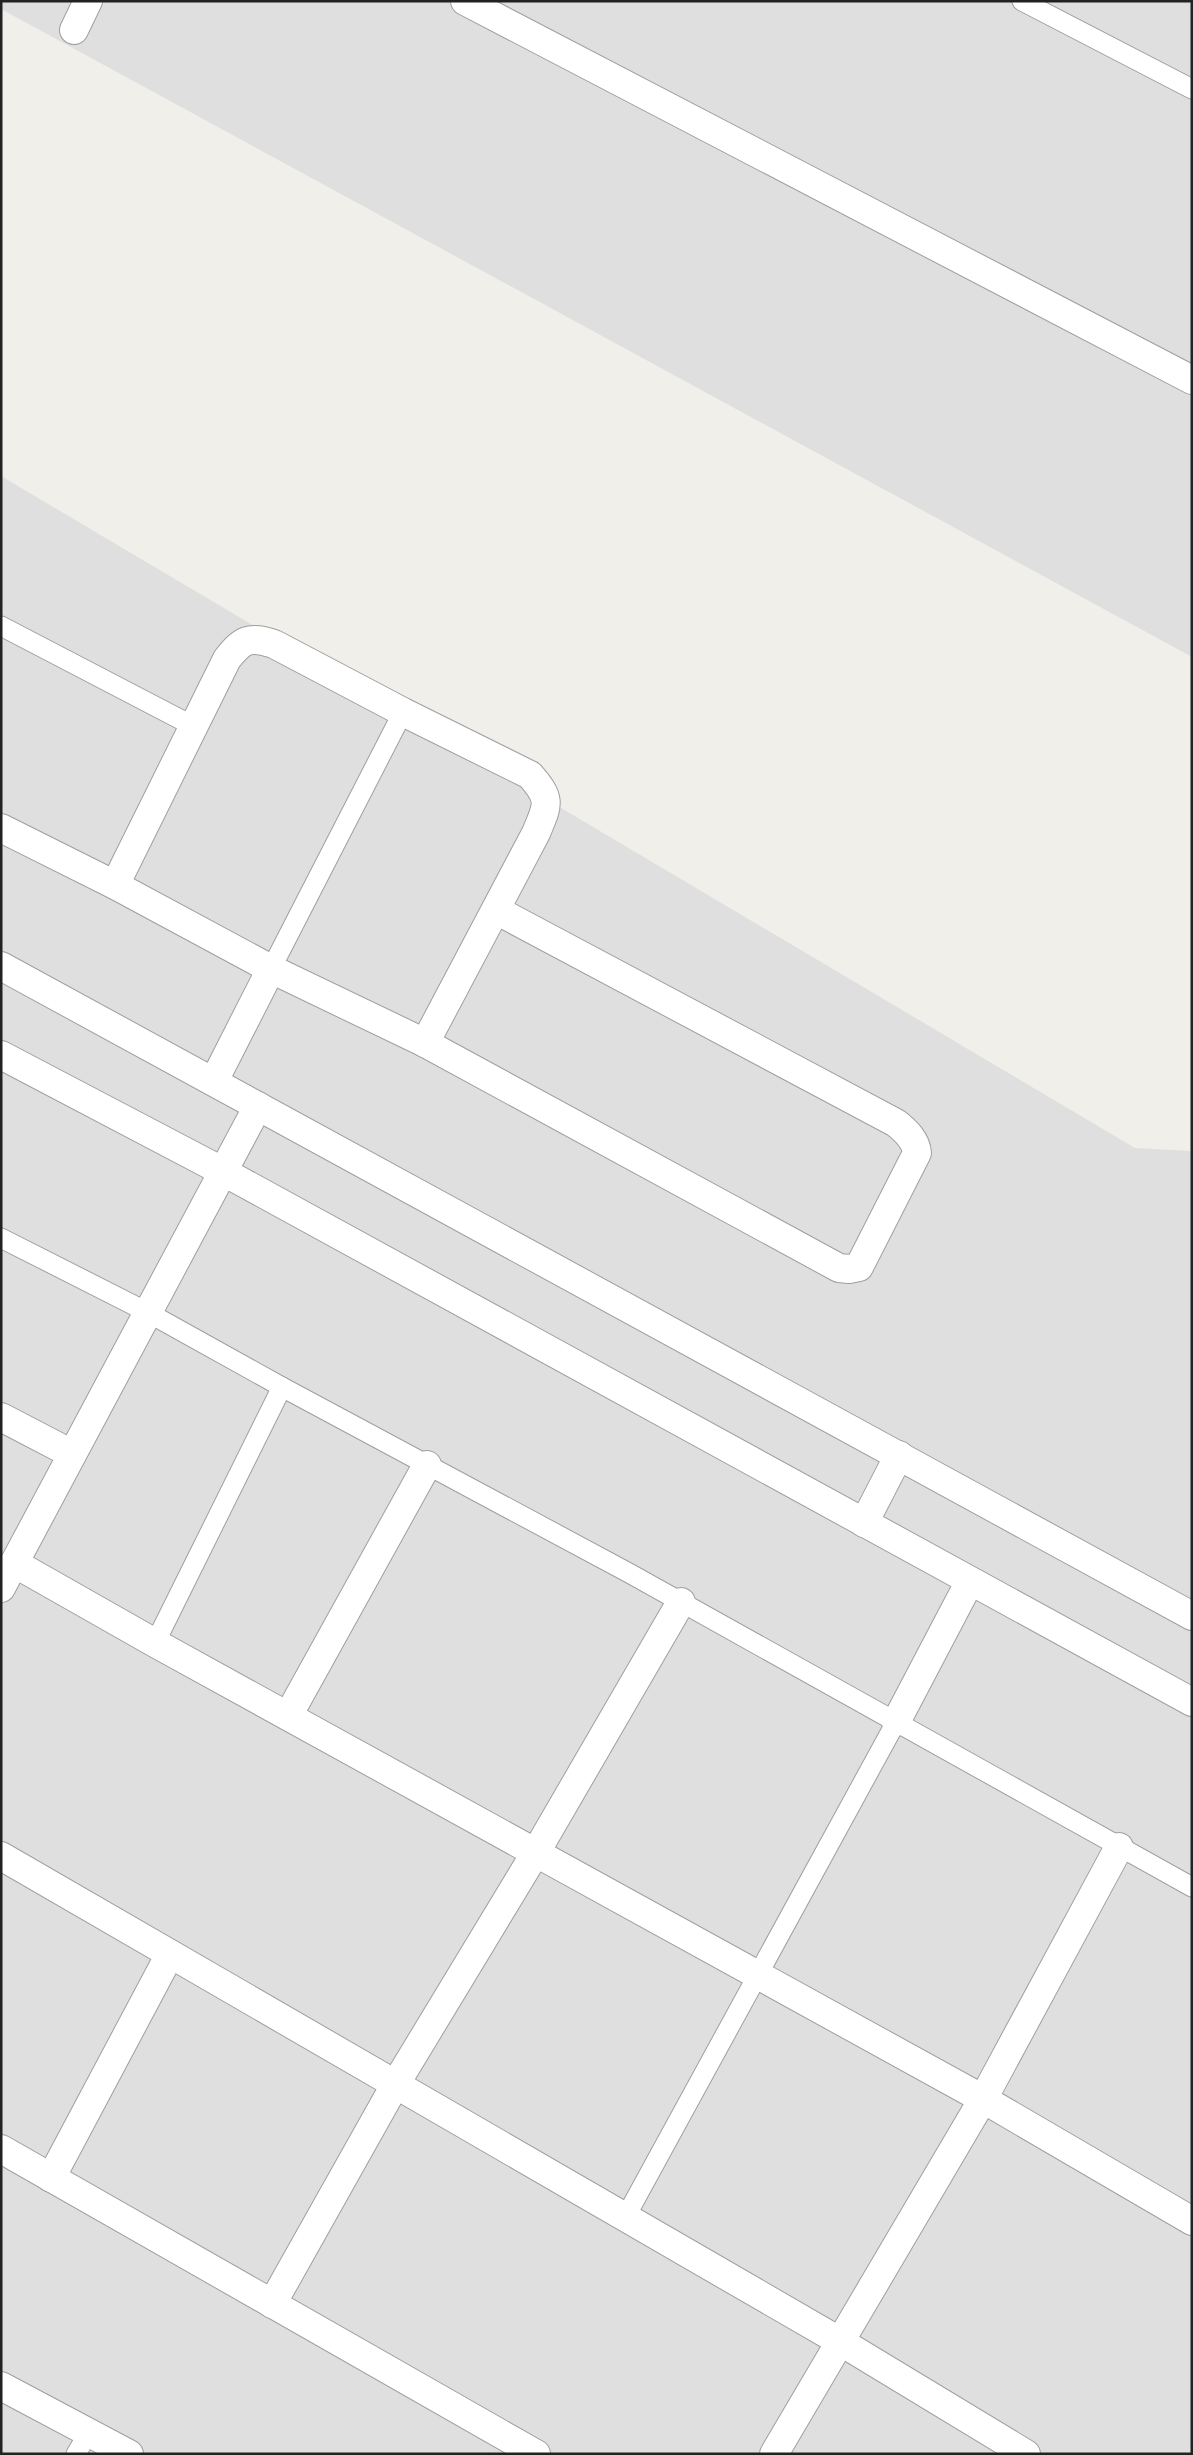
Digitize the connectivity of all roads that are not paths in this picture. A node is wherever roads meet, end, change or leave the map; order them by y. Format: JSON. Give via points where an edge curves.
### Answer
{"nodes":[{"id":1,"x":88,"y":1,"type":"edge"},
{"id":2,"x":465,"y":1,"type":"edge"},
{"id":3,"x":1022,"y":1,"type":"edge"},
{"id":4,"x":74,"y":30,"type":"dead end"},
{"id":5,"x":1192,"y":89,"type":"edge"},
{"id":6,"x":1192,"y":380,"type":"edge"},
{"id":7,"x":1,"y":626,"type":"edge"},
{"id":8,"x":402,"y":712,"type":"junction"},
{"id":9,"x":193,"y":726,"type":"junction"},
{"id":10,"x":1,"y":828,"type":"edge"},
{"id":11,"x":115,"y":886,"type":"junction"},
{"id":12,"x":496,"y":910,"type":"junction"},
{"id":13,"x":1,"y":966,"type":"edge"},
{"id":14,"x":271,"y":970,"type":"junction"},
{"id":15,"x":425,"y":1043,"type":"junction"},
{"id":16,"x":1,"y":1055,"type":"edge"},
{"id":17,"x":214,"y":1081,"type":"junction"},
{"id":18,"x":258,"y":1106,"type":"junction"},
{"id":19,"x":222,"y":1171,"type":"junction"},
{"id":20,"x":1,"y":1238,"type":"edge"},
{"id":21,"x":147,"y":1312,"type":"junction"},
{"id":22,"x":282,"y":1387,"type":"junction"},
{"id":23,"x":1,"y":1418,"type":"edge"},
{"id":24,"x":72,"y":1454,"type":"junction"},
{"id":25,"x":900,"y":1455,"type":"junction"},
{"id":26,"x":426,"y":1465,"type":"junction"},
{"id":27,"x":864,"y":1524,"type":"junction"},
{"id":28,"x":14,"y":1563,"type":"junction"},
{"id":29,"x":970,"y":1581,"type":"junction"},
{"id":30,"x":1,"y":1588,"type":"edge"},
{"id":31,"x":680,"y":1602,"type":"junction"},
{"id":32,"x":1192,"y":1616,"type":"edge"},
{"id":33,"x":155,"y":1643,"type":"junction"},
{"id":34,"x":1192,"y":1702,"type":"edge"},
{"id":35,"x":288,"y":1716,"type":"junction"},
{"id":36,"x":896,"y":1722,"type":"junction"},
{"id":37,"x":1119,"y":1847,"type":"junction"},
{"id":38,"x":536,"y":1852,"type":"junction"},
{"id":39,"x":1,"y":1856,"type":"edge"},
{"id":40,"x":1192,"y":1887,"type":"edge"},
{"id":41,"x":170,"y":1954,"type":"junction"},
{"id":42,"x":756,"y":1974,"type":"junction"},
{"id":43,"x":395,"y":2085,"type":"junction"},
{"id":44,"x":983,"y":2099,"type":"junction"},
{"id":45,"x":1,"y":2149,"type":"edge"},
{"id":46,"x":51,"y":2178,"type":"junction"},
{"id":47,"x":625,"y":2218,"type":"junction"},
{"id":48,"x":1192,"y":2221,"type":"edge"},
{"id":49,"x":272,"y":2304,"type":"junction"},
{"id":50,"x":841,"y":2342,"type":"junction"},
{"id":51,"x":1,"y":2386,"type":"edge"},
{"id":52,"x":82,"y":2443,"type":"edge"},
{"id":53,"x":129,"y":2454,"type":"edge"},
{"id":54,"x":536,"y":2454,"type":"edge"},
{"id":55,"x":774,"y":2454,"type":"edge"},
{"id":56,"x":1026,"y":2454,"type":"edge"}],
"edges":[{"from":1,"to":4,"type":"street"},
{"from":2,"to":6,"type":"street"},
{"from":3,"to":5,"type":"lane"},
{"from":7,"to":9,"type":"lane"},
{"from":8,"to":9,"type":"street","via":[[274,644],[256,638],[240,643],[227,659]]},
{"from":8,"to":12,"type":"street","via":[[530,775],[545,793],[546,809],[536,833]]},
{"from":8,"to":14,"type":"lane"},
{"from":9,"to":11,"type":"street"},
{"from":10,"to":11,"type":"street"},
{"from":11,"to":14,"type":"street"},
{"from":12,"to":15,"type":"street"},
{"from":12,"to":15,"type":"street","via":[[905,1130],[917,1153],[859,1267],[839,1268]]},
{"from":13,"to":17,"type":"street"},
{"from":14,"to":15,"type":"street"},
{"from":14,"to":17,"type":"street"},
{"from":16,"to":19,"type":"street"},
{"from":17,"to":18,"type":"street"},
{"from":18,"to":19,"type":"street"},
{"from":18,"to":25,"type":"street"},
{"from":19,"to":21,"type":"street"},
{"from":19,"to":27,"type":"street"},
{"from":20,"to":21,"type":"lane"},
{"from":21,"to":22,"type":"lane"},
{"from":21,"to":24,"type":"street"},
{"from":22,"to":26,"type":"lane"},
{"from":22,"to":33,"type":"lane"},
{"from":23,"to":24,"type":"street"},
{"from":24,"to":28,"type":"street"},
{"from":25,"to":27,"type":"street"},
{"from":25,"to":32,"type":"street"},
{"from":26,"to":31,"type":"lane"},
{"from":26,"to":35,"type":"street"},
{"from":27,"to":29,"type":"street"},
{"from":28,"to":30,"type":"street"},
{"from":28,"to":33,"type":"street"},
{"from":29,"to":34,"type":"street"},
{"from":29,"to":36,"type":"street"},
{"from":31,"to":36,"type":"lane"},
{"from":31,"to":38,"type":"street"},
{"from":33,"to":35,"type":"street"},
{"from":35,"to":38,"type":"street"},
{"from":36,"to":37,"type":"lane"},
{"from":36,"to":42,"type":"lane"},
{"from":37,"to":40,"type":"lane"},
{"from":37,"to":44,"type":"street"},
{"from":38,"to":42,"type":"street"},
{"from":38,"to":43,"type":"street"},
{"from":39,"to":41,"type":"street"},
{"from":41,"to":43,"type":"street"},
{"from":41,"to":46,"type":"street"},
{"from":42,"to":44,"type":"street"},
{"from":42,"to":47,"type":"lane"},
{"from":43,"to":47,"type":"street"},
{"from":43,"to":49,"type":"street"},
{"from":44,"to":48,"type":"street"},
{"from":44,"to":50,"type":"street"},
{"from":45,"to":46,"type":"street"},
{"from":46,"to":49,"type":"street"},
{"from":47,"to":50,"type":"street"},
{"from":49,"to":54,"type":"street"},
{"from":50,"to":55,"type":"street"},
{"from":50,"to":56,"type":"street"},
{"from":51,"to":52,"type":"street"},
{"from":52,"to":53,"type":"street"}]}
